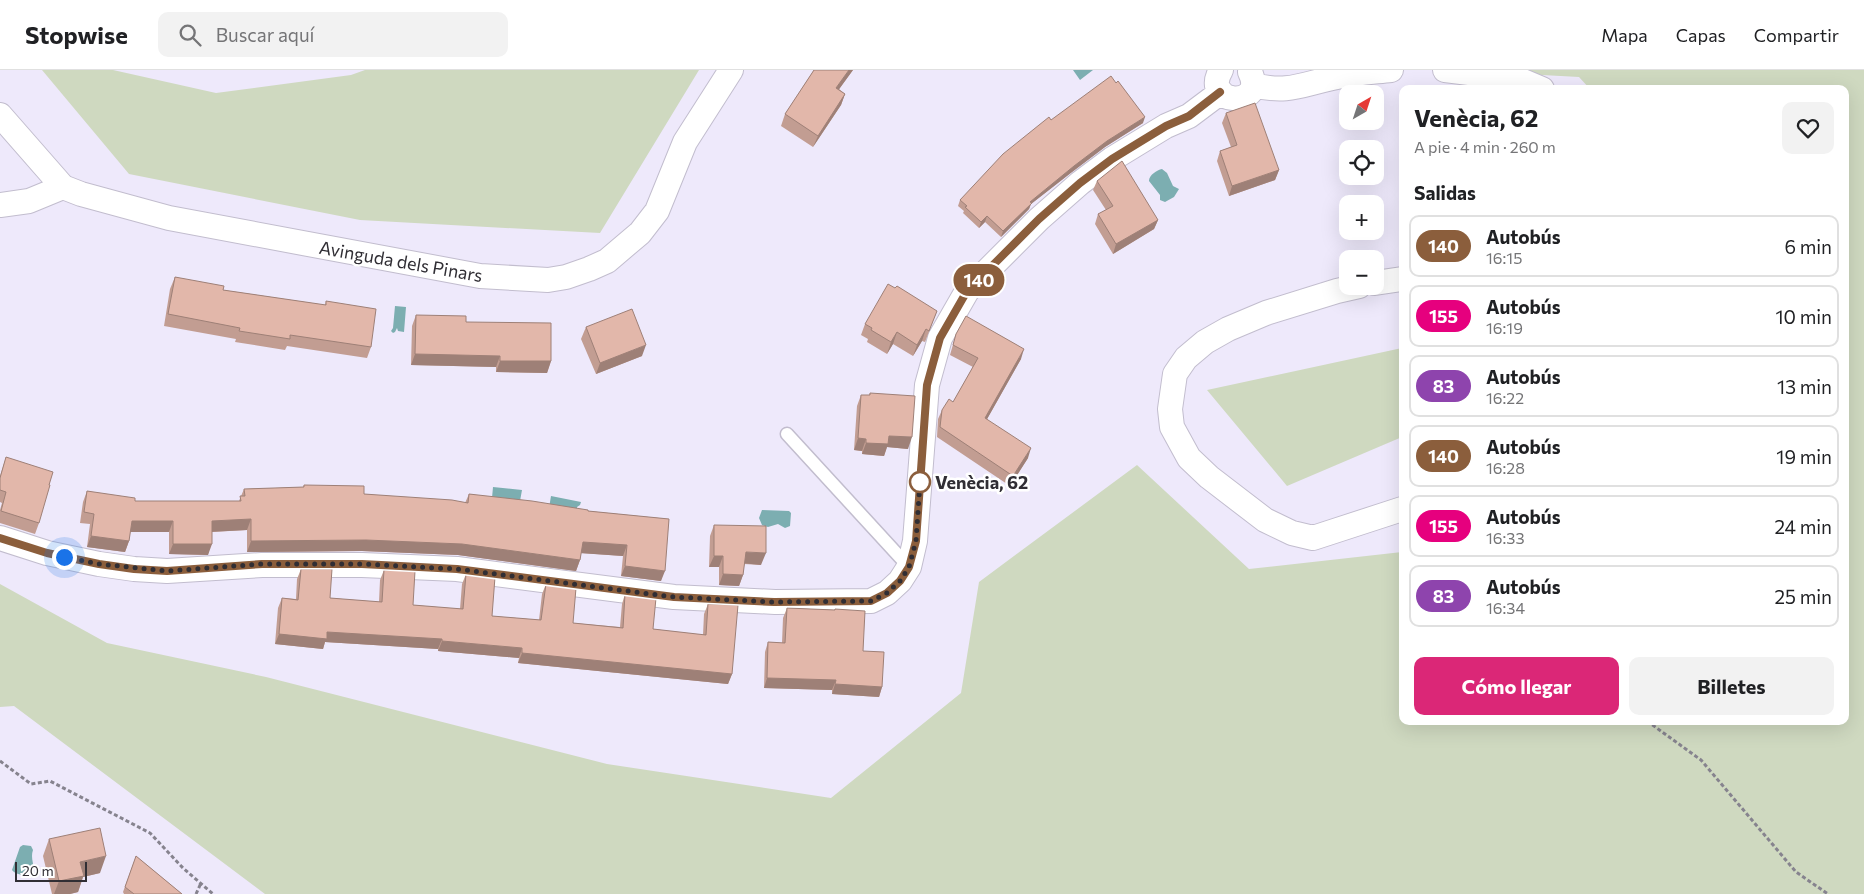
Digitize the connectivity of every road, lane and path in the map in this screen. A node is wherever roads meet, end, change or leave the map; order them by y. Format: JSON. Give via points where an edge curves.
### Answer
{"nodes":[{"id":1,"x":731,"y":70,"type":"edge"},
{"id":2,"x":1391,"y":70,"type":"edge"},
{"id":3,"x":1445,"y":70,"type":"edge"},
{"id":4,"x":1251,"y":78,"type":"edge"},
{"id":5,"x":1221,"y":81,"type":"edge"},
{"id":6,"x":1532,"y":85,"type":"edge"},
{"id":7,"x":0,"y":115,"type":"edge"},
{"id":8,"x":63,"y":187,"type":"junction"},
{"id":9,"x":0,"y":205,"type":"edge"},
{"id":10,"x":1399,"y":279,"type":"edge"},
{"id":11,"x":1384,"y":281,"type":"edge"},
{"id":12,"x":1339,"y":291,"type":"edge"},
{"id":13,"x":787,"y":434,"type":"dead end"},
{"id":14,"x":1399,"y":510,"type":"edge"},
{"id":15,"x":0,"y":538,"type":"edge"},
{"id":16,"x":909,"y":567,"type":"junction"},
{"id":17,"x":1653,"y":725,"type":"edge"},
{"id":18,"x":0,"y":761,"type":"edge"},
{"id":19,"x":201,"y":883,"type":"junction"},
{"id":20,"x":196,"y":894,"type":"edge"},
{"id":21,"x":213,"y":894,"type":"edge"},
{"id":22,"x":1828,"y":894,"type":"edge"}],
"edges":[{"from":1,"to":8,"type":"street","name":"Avinguda dels Pinars","via":[[685,142],[657,212],[640,233],[607,261],[557,279],[480,276],[337,250],[170,218]]},
{"from":2,"to":4,"type":"street","via":[[1348,74],[1281,90]]},
{"from":3,"to":6,"type":"street","via":[[1518,79]]},
{"from":4,"to":5,"type":"street","via":[[1247,95],[1236,99],[1225,96]]},
{"from":5,"to":16,"type":"street","via":[[1189,116],[1112,159],[1080,183],[1032,225],[967,291],[940,338],[927,385],[916,541]]},
{"from":7,"to":8,"type":"street","name":"Avinguda dels Pinars"},
{"from":8,"to":9,"type":"street","via":[[29,201]]},
{"from":10,"to":11,"type":"street"},
{"from":12,"to":14,"type":"street","via":[[1266,313],[1205,342],[1186,358],[1175,374],[1170,409],[1172,427],[1189,458],[1209,477],[1265,520],[1292,532],[1313,538]]},
{"from":13,"to":16,"type":"lane"},
{"from":15,"to":16,"type":"street","via":[[47,553],[134,569],[167,571],[262,564],[447,568],[674,597],[774,602],[871,601],[887,593]]},
{"from":17,"to":22,"type":"path","via":[[1701,760],[1796,872]]},
{"from":18,"to":19,"type":"path","via":[[31,784],[50,782],[150,833]]},
{"from":19,"to":20,"type":"path"},
{"from":19,"to":21,"type":"path"}]}
